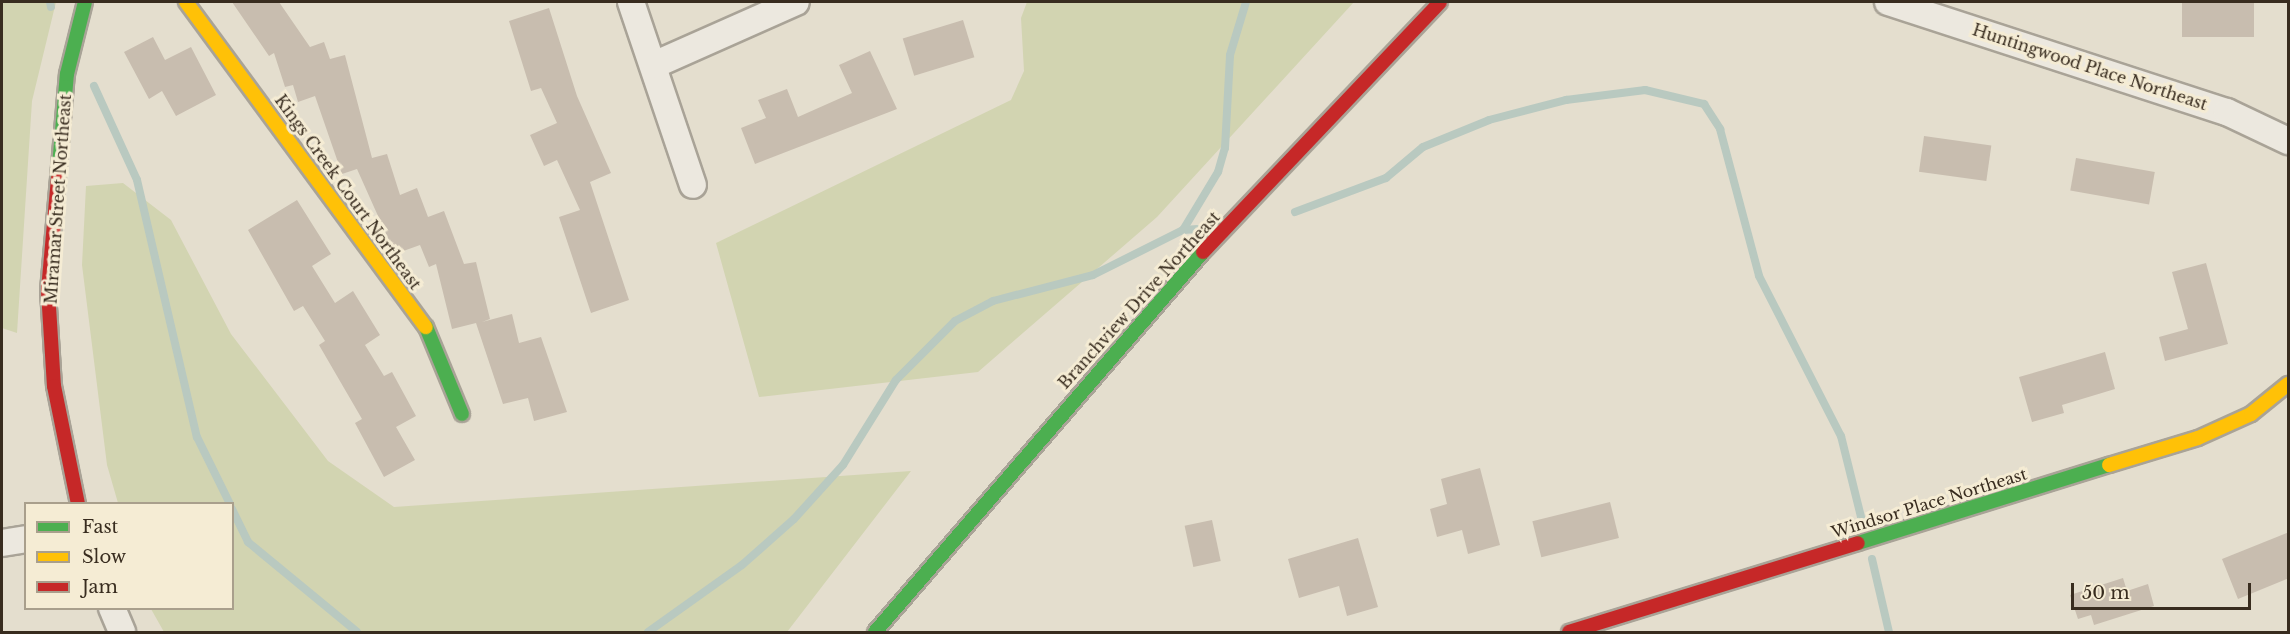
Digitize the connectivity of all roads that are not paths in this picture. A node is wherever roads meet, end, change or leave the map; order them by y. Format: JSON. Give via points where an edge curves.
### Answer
{"nodes":[{"id":1,"x":85,"y":2,"type":"edge"},
{"id":2,"x":186,"y":2,"type":"edge"},
{"id":3,"x":631,"y":2,"type":"edge"},
{"id":4,"x":796,"y":2,"type":"edge"},
{"id":5,"x":1440,"y":2,"type":"edge"},
{"id":6,"x":1888,"y":2,"type":"edge"},
{"id":7,"x":654,"y":65,"type":"junction"},
{"id":8,"x":2289,"y":141,"type":"edge"},
{"id":9,"x":693,"y":185,"type":"dead end"},
{"id":10,"x":2289,"y":384,"type":"edge"},
{"id":11,"x":462,"y":414,"type":"dead end"},
{"id":12,"x":78,"y":502,"type":"edge"},
{"id":13,"x":24,"y":539,"type":"edge"},
{"id":14,"x":2,"y":543,"type":"edge"},
{"id":15,"x":112,"y":610,"type":"edge"},
{"id":16,"x":122,"y":633,"type":"edge"},
{"id":17,"x":875,"y":633,"type":"edge"},
{"id":18,"x":1569,"y":633,"type":"edge"}],
"edges":[{"from":1,"to":12,"type":"street","name":"Miramar Street Northeast","via":[[68,74],[48,291],[54,386]]},
{"from":2,"to":11,"type":"street","name":"Kings Creek Court Northeast","via":[[434,338]]},
{"from":3,"to":7,"type":"street"},
{"from":4,"to":7,"type":"street"},
{"from":5,"to":17,"type":"street","name":"Branchview Drive Northeast","via":[[1118,346]]},
{"from":6,"to":8,"type":"street","name":"Huntingwood Place Northeast","via":[[2227,112]]},
{"from":7,"to":9,"type":"street"},
{"from":10,"to":18,"type":"street","name":"Windsor Place Northeast","via":[[2251,414],[2198,438]]},
{"from":13,"to":14,"type":"street"},
{"from":15,"to":16,"type":"street"}]}
